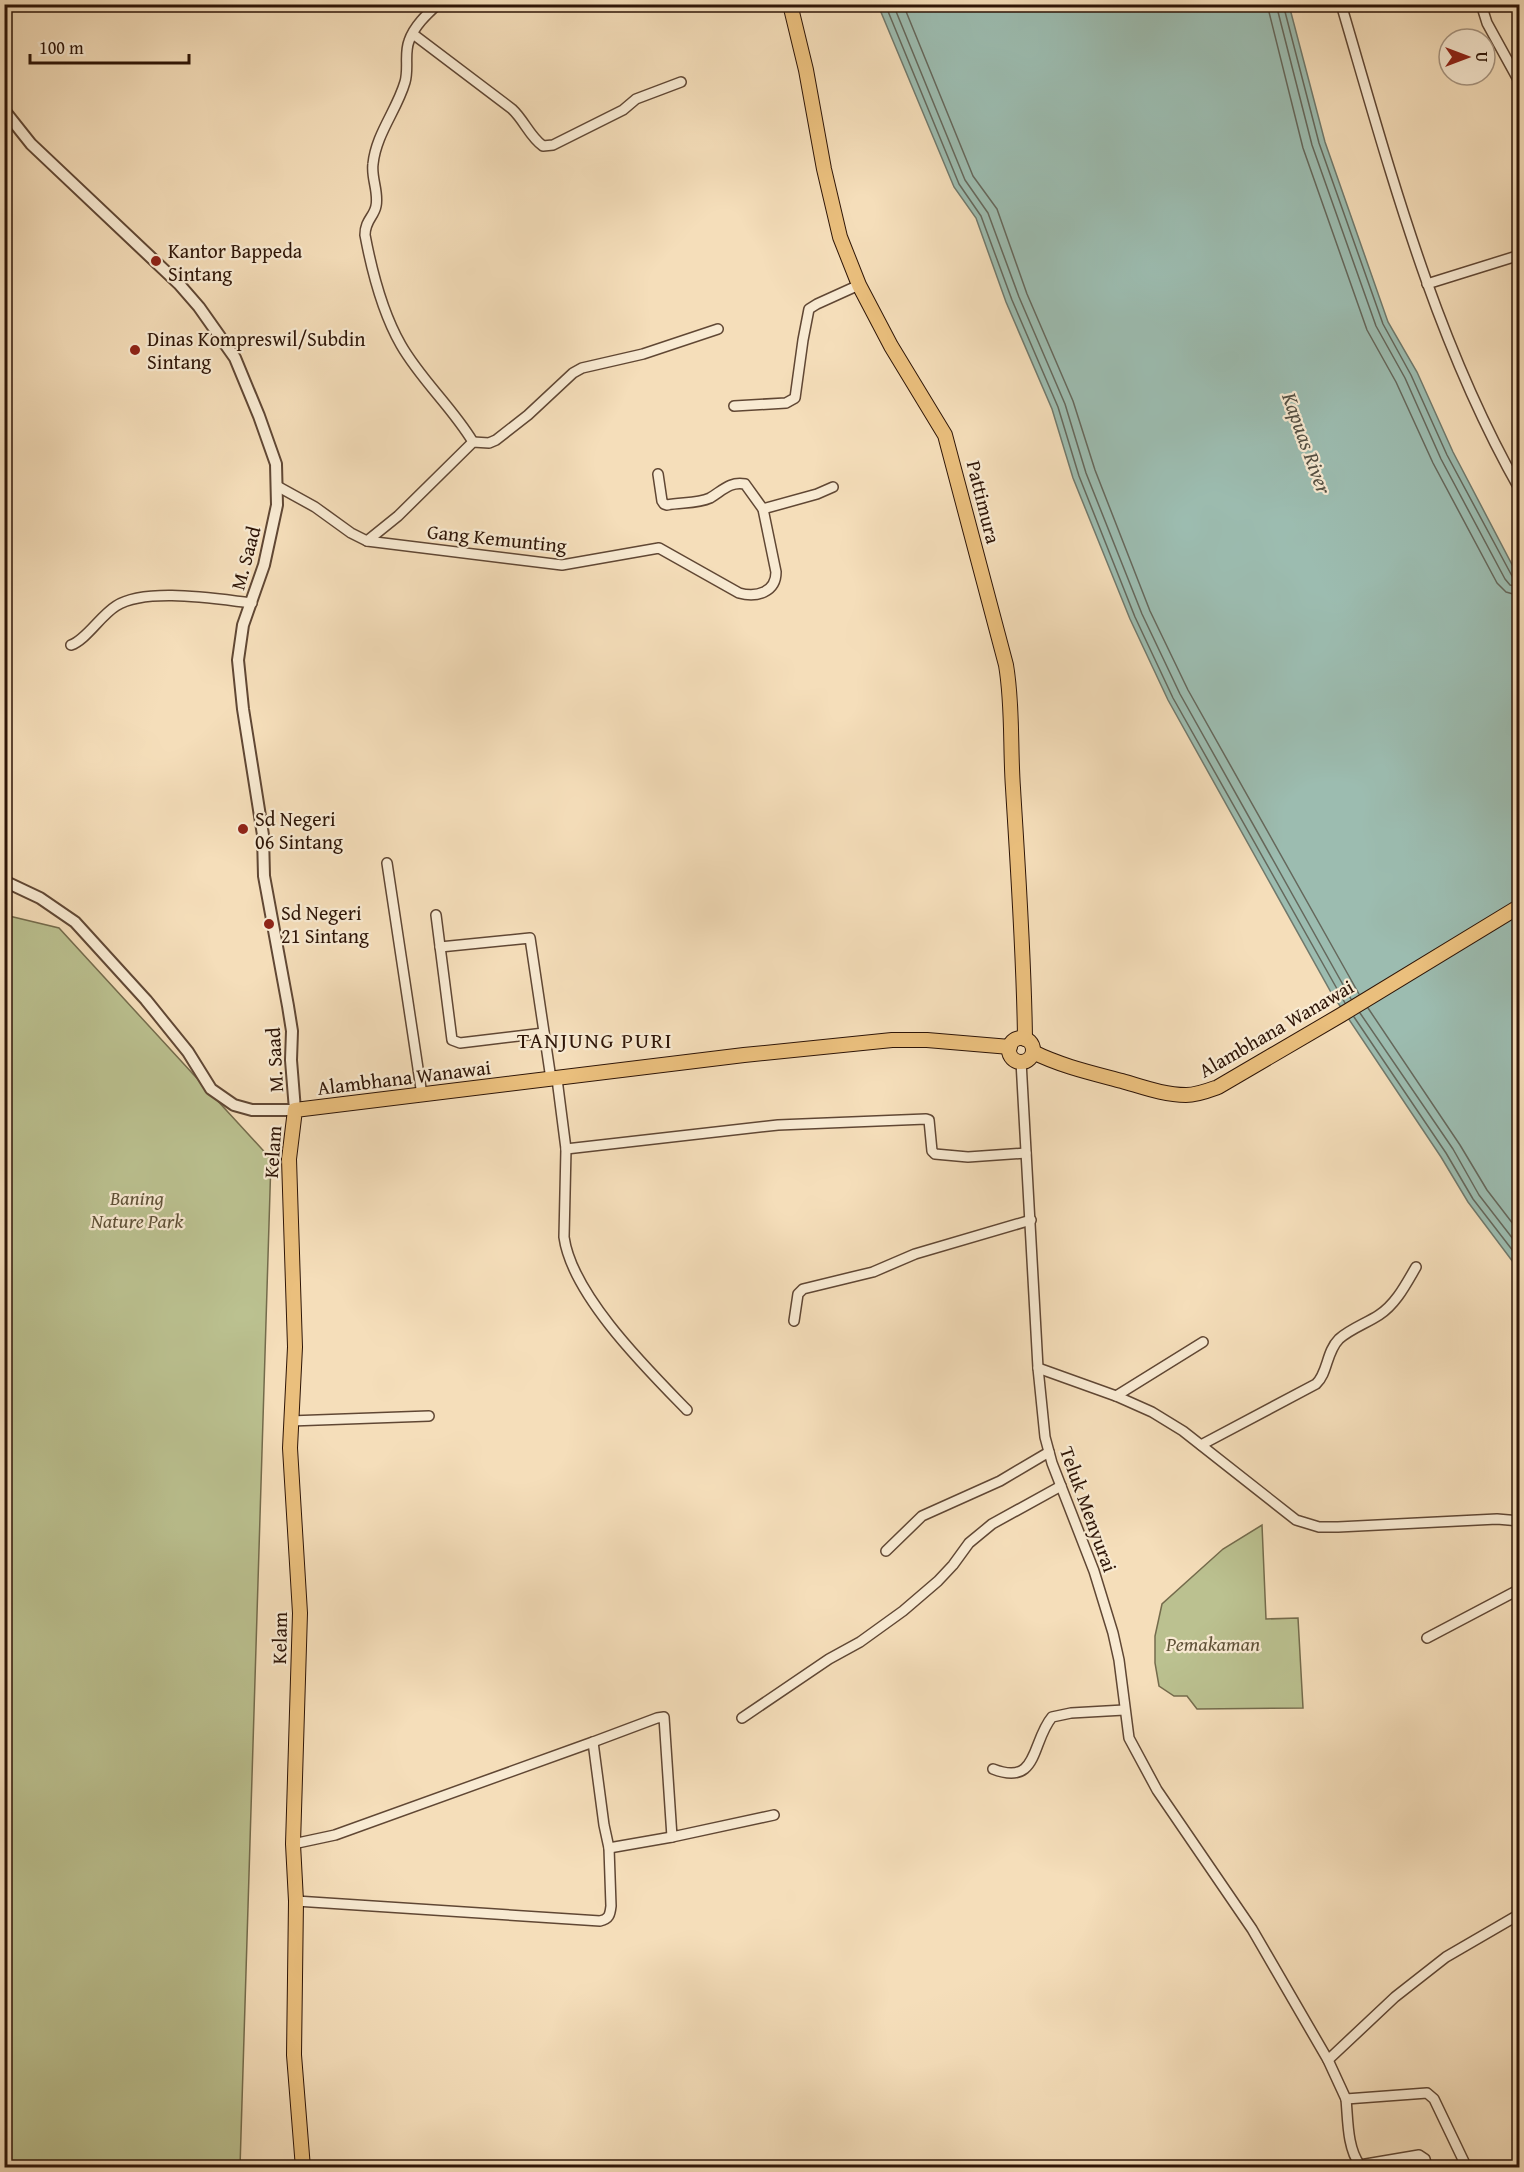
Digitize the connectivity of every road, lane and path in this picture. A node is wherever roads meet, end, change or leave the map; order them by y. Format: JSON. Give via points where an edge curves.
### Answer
{"nodes":[{"id":1,"x":438,"y":4,"type":"edge"},
{"id":2,"x":790,"y":4,"type":"edge"},
{"id":3,"x":1341,"y":4,"type":"edge"},
{"id":4,"x":1481,"y":4,"type":"edge"},
{"id":5,"x":413,"y":34,"type":"junction"},
{"id":6,"x":681,"y":82,"type":"dead end"},
{"id":7,"x":1520,"y":83,"type":"edge"},
{"id":8,"x":4,"y":110,"type":"edge"},
{"id":9,"x":1520,"y":255,"type":"edge"},
{"id":10,"x":1427,"y":284,"type":"junction"},
{"id":11,"x":859,"y":285,"type":"junction"},
{"id":12,"x":718,"y":329,"type":"dead end"},
{"id":13,"x":734,"y":406,"type":"dead end"},
{"id":14,"x":473,"y":442,"type":"junction"},
{"id":15,"x":658,"y":474,"type":"dead end"},
{"id":16,"x":278,"y":486,"type":"junction"},
{"id":17,"x":833,"y":488,"type":"dead end"},
{"id":18,"x":1520,"y":490,"type":"edge"},
{"id":19,"x":763,"y":509,"type":"junction"},
{"id":20,"x":367,"y":541,"type":"junction"},
{"id":21,"x":252,"y":603,"type":"junction"},
{"id":22,"x":71,"y":645,"type":"dead end"},
{"id":23,"x":387,"y":863,"type":"dead end"},
{"id":24,"x":4,"y":881,"type":"edge"},
{"id":25,"x":1520,"y":906,"type":"edge"},
{"id":26,"x":436,"y":915,"type":"dead end"},
{"id":27,"x":440,"y":947,"type":"junction"},
{"id":28,"x":544,"y":1032,"type":"junction"},
{"id":29,"x":1025,"y":1039,"type":"junction"},
{"id":30,"x":1010,"y":1047,"type":"junction"},
{"id":31,"x":1033,"y":1052,"type":"junction"},
{"id":32,"x":1021,"y":1061,"type":"junction"},
{"id":33,"x":554,"y":1079,"type":"junction"},
{"id":34,"x":422,"y":1095,"type":"junction"},
{"id":35,"x":295,"y":1110,"type":"junction"},
{"id":36,"x":566,"y":1149,"type":"junction"},
{"id":37,"x":1026,"y":1153,"type":"junction"},
{"id":38,"x":1031,"y":1220,"type":"junction"},
{"id":39,"x":1416,"y":1267,"type":"dead end"},
{"id":40,"x":794,"y":1321,"type":"dead end"},
{"id":41,"x":1203,"y":1342,"type":"dead end"},
{"id":42,"x":1038,"y":1368,"type":"junction"},
{"id":43,"x":1116,"y":1396,"type":"junction"},
{"id":44,"x":687,"y":1410,"type":"dead end"},
{"id":45,"x":429,"y":1416,"type":"dead end"},
{"id":46,"x":290,"y":1421,"type":"junction"},
{"id":47,"x":1201,"y":1445,"type":"junction"},
{"id":48,"x":1049,"y":1452,"type":"junction"},
{"id":49,"x":1061,"y":1486,"type":"junction"},
{"id":50,"x":1520,"y":1521,"type":"edge"},
{"id":51,"x":886,"y":1551,"type":"dead end"},
{"id":52,"x":1520,"y":1588,"type":"edge"},
{"id":53,"x":1426,"y":1638,"type":"dead end"},
{"id":54,"x":1124,"y":1710,"type":"junction"},
{"id":55,"x":742,"y":1718,"type":"dead end"},
{"id":56,"x":593,"y":1742,"type":"junction"},
{"id":57,"x":993,"y":1769,"type":"dead end"},
{"id":58,"x":774,"y":1815,"type":"dead end"},
{"id":59,"x":672,"y":1837,"type":"junction"},
{"id":60,"x":293,"y":1844,"type":"junction"},
{"id":61,"x":609,"y":1848,"type":"junction"},
{"id":62,"x":296,"y":1901,"type":"junction"},
{"id":63,"x":1520,"y":1914,"type":"edge"},
{"id":64,"x":1328,"y":2060,"type":"junction"},
{"id":65,"x":1346,"y":2099,"type":"junction"},
{"id":66,"x":303,"y":2168,"type":"edge"},
{"id":67,"x":1427,"y":2168,"type":"edge"},
{"id":68,"x":1467,"y":2168,"type":"edge"}],
"edges":[{"from":1,"to":5,"type":"street"},
{"from":2,"to":11,"type":"main road","name":"Pattimura","via":[[830,197],[840,237]]},
{"from":3,"to":10,"type":"street"},
{"from":4,"to":7,"type":"street","via":[[1487,23]]},
{"from":5,"to":6,"type":"street","via":[[519,115],[543,146],[553,145],[623,110],[636,99]]},
{"from":5,"to":14,"type":"street","via":[[407,52],[405,84],[374,156],[372,174],[377,204],[365,226],[365,235],[383,302],[401,345]]},
{"from":8,"to":16,"type":"street","name":"M. Saad","via":[[32,144],[199,307],[235,358],[276,464]]},
{"from":9,"to":10,"type":"street"},
{"from":10,"to":18,"type":"street","via":[[1467,385]]},
{"from":11,"to":13,"type":"street","via":[[809,309],[795,398],[786,404]]},
{"from":11,"to":29,"type":"main road","name":"Pattimura","via":[[945,435],[1006,665],[1011,701]]},
{"from":12,"to":14,"type":"street","via":[[643,354],[582,368],[496,441]]},
{"from":14,"to":20,"type":"street"},
{"from":15,"to":19,"type":"street","name":"Gang Kemunting","via":[[663,504],[701,501],[740,483],[745,484]]},
{"from":16,"to":20,"type":"street","name":"Gang Kemunting"},
{"from":16,"to":21,"type":"street","name":"M. Saad","via":[[278,505]]},
{"from":17,"to":19,"type":"street"},
{"from":19,"to":20,"type":"street","name":"Gang Kemunting","via":[[776,582],[769,590],[753,595],[739,593],[659,548],[562,565]]},
{"from":21,"to":22,"type":"street","via":[[139,597],[103,615]]},
{"from":21,"to":35,"type":"street","name":"M. Saad","via":[[243,625],[238,660],[263,835],[264,876],[288,1006]]},
{"from":23,"to":34,"type":"street"},
{"from":24,"to":35,"type":"street","name":"Alambhana Wanawai","via":[[40,898],[75,922],[147,1000],[211,1089],[234,1105],[252,1110]]},
{"from":25,"to":31,"type":"main road","name":"Alambhana Wanawai","via":[[1341,1015],[1218,1087],[1201,1093],[1174,1095]]},
{"from":26,"to":27,"type":"street"},
{"from":27,"to":28,"type":"street","via":[[530,938]]},
{"from":27,"to":28,"type":"street","via":[[452,1040],[460,1043]]},
{"from":28,"to":33,"type":"street"},
{"from":29,"to":30,"type":"main road","via":[[1017,1038]]},
{"from":29,"to":31,"type":"main road"},
{"from":30,"to":32,"type":"main road","via":[[1013,1058]]},
{"from":30,"to":33,"type":"main road","name":"Alambhana Wanawai","via":[[892,1040]]},
{"from":31,"to":32,"type":"main road"},
{"from":32,"to":37,"type":"street","name":"Teluk Menyurai"},
{"from":33,"to":34,"type":"main road","name":"Alambhana Wanawai"},
{"from":33,"to":36,"type":"street"},
{"from":34,"to":35,"type":"main road","name":"Alambhana Wanawai"},
{"from":35,"to":46,"type":"main road","name":"Kelam","via":[[289,1159],[295,1347]]},
{"from":36,"to":37,"type":"street","via":[[778,1125],[926,1119],[935,1154],[968,1157]]},
{"from":36,"to":44,"type":"street","via":[[564,1237],[571,1261],[599,1312]]},
{"from":37,"to":38,"type":"street","name":"Teluk Menyurai"},
{"from":38,"to":40,"type":"street","via":[[915,1254],[873,1272],[803,1289],[798,1294]]},
{"from":38,"to":42,"type":"street","name":"Teluk Menyurai"},
{"from":39,"to":47,"type":"street","via":[[1382,1314],[1340,1338],[1316,1384]]},
{"from":41,"to":43,"type":"street"},
{"from":42,"to":43,"type":"street"},
{"from":42,"to":48,"type":"street","name":"Teluk Menyurai"},
{"from":43,"to":47,"type":"street","via":[[1152,1412]]},
{"from":45,"to":46,"type":"street"},
{"from":46,"to":60,"type":"main road","name":"Kelam","via":[[300,1612]]},
{"from":47,"to":50,"type":"street","via":[[1287,1514],[1312,1526]]},
{"from":48,"to":49,"type":"street","name":"Teluk Menyurai"},
{"from":48,"to":51,"type":"street","via":[[1000,1481],[922,1516]]},
{"from":49,"to":54,"type":"street","name":"Teluk Menyurai","via":[[1113,1633]]},
{"from":49,"to":55,"type":"street","via":[[992,1524],[969,1543],[938,1581],[903,1611]]},
{"from":52,"to":53,"type":"street"},
{"from":54,"to":57,"type":"street","via":[[1052,1717],[1026,1769],[1006,1774]]},
{"from":54,"to":64,"type":"street","name":"Teluk Menyurai","via":[[1129,1738],[1143,1766],[1252,1929]]},
{"from":56,"to":59,"type":"street","via":[[664,1717]]},
{"from":56,"to":60,"type":"street","via":[[335,1835]]},
{"from":56,"to":61,"type":"street"},
{"from":58,"to":59,"type":"street"},
{"from":59,"to":61,"type":"street"},
{"from":60,"to":62,"type":"main road","name":"Kelam"},
{"from":61,"to":62,"type":"street","via":[[610,1915],[600,1921]]},
{"from":62,"to":66,"type":"main road","name":"Kelam","via":[[294,2055]]},
{"from":63,"to":64,"type":"street","via":[[1446,1957]]},
{"from":64,"to":65,"type":"street","name":"Teluk Menyurai"},
{"from":65,"to":67,"type":"street","name":"Teluk Menyurai","via":[[1349,2133],[1360,2165],[1419,2155],[1425,2159]]},
{"from":65,"to":68,"type":"street","via":[[1427,2094],[1434,2099]]}]}
